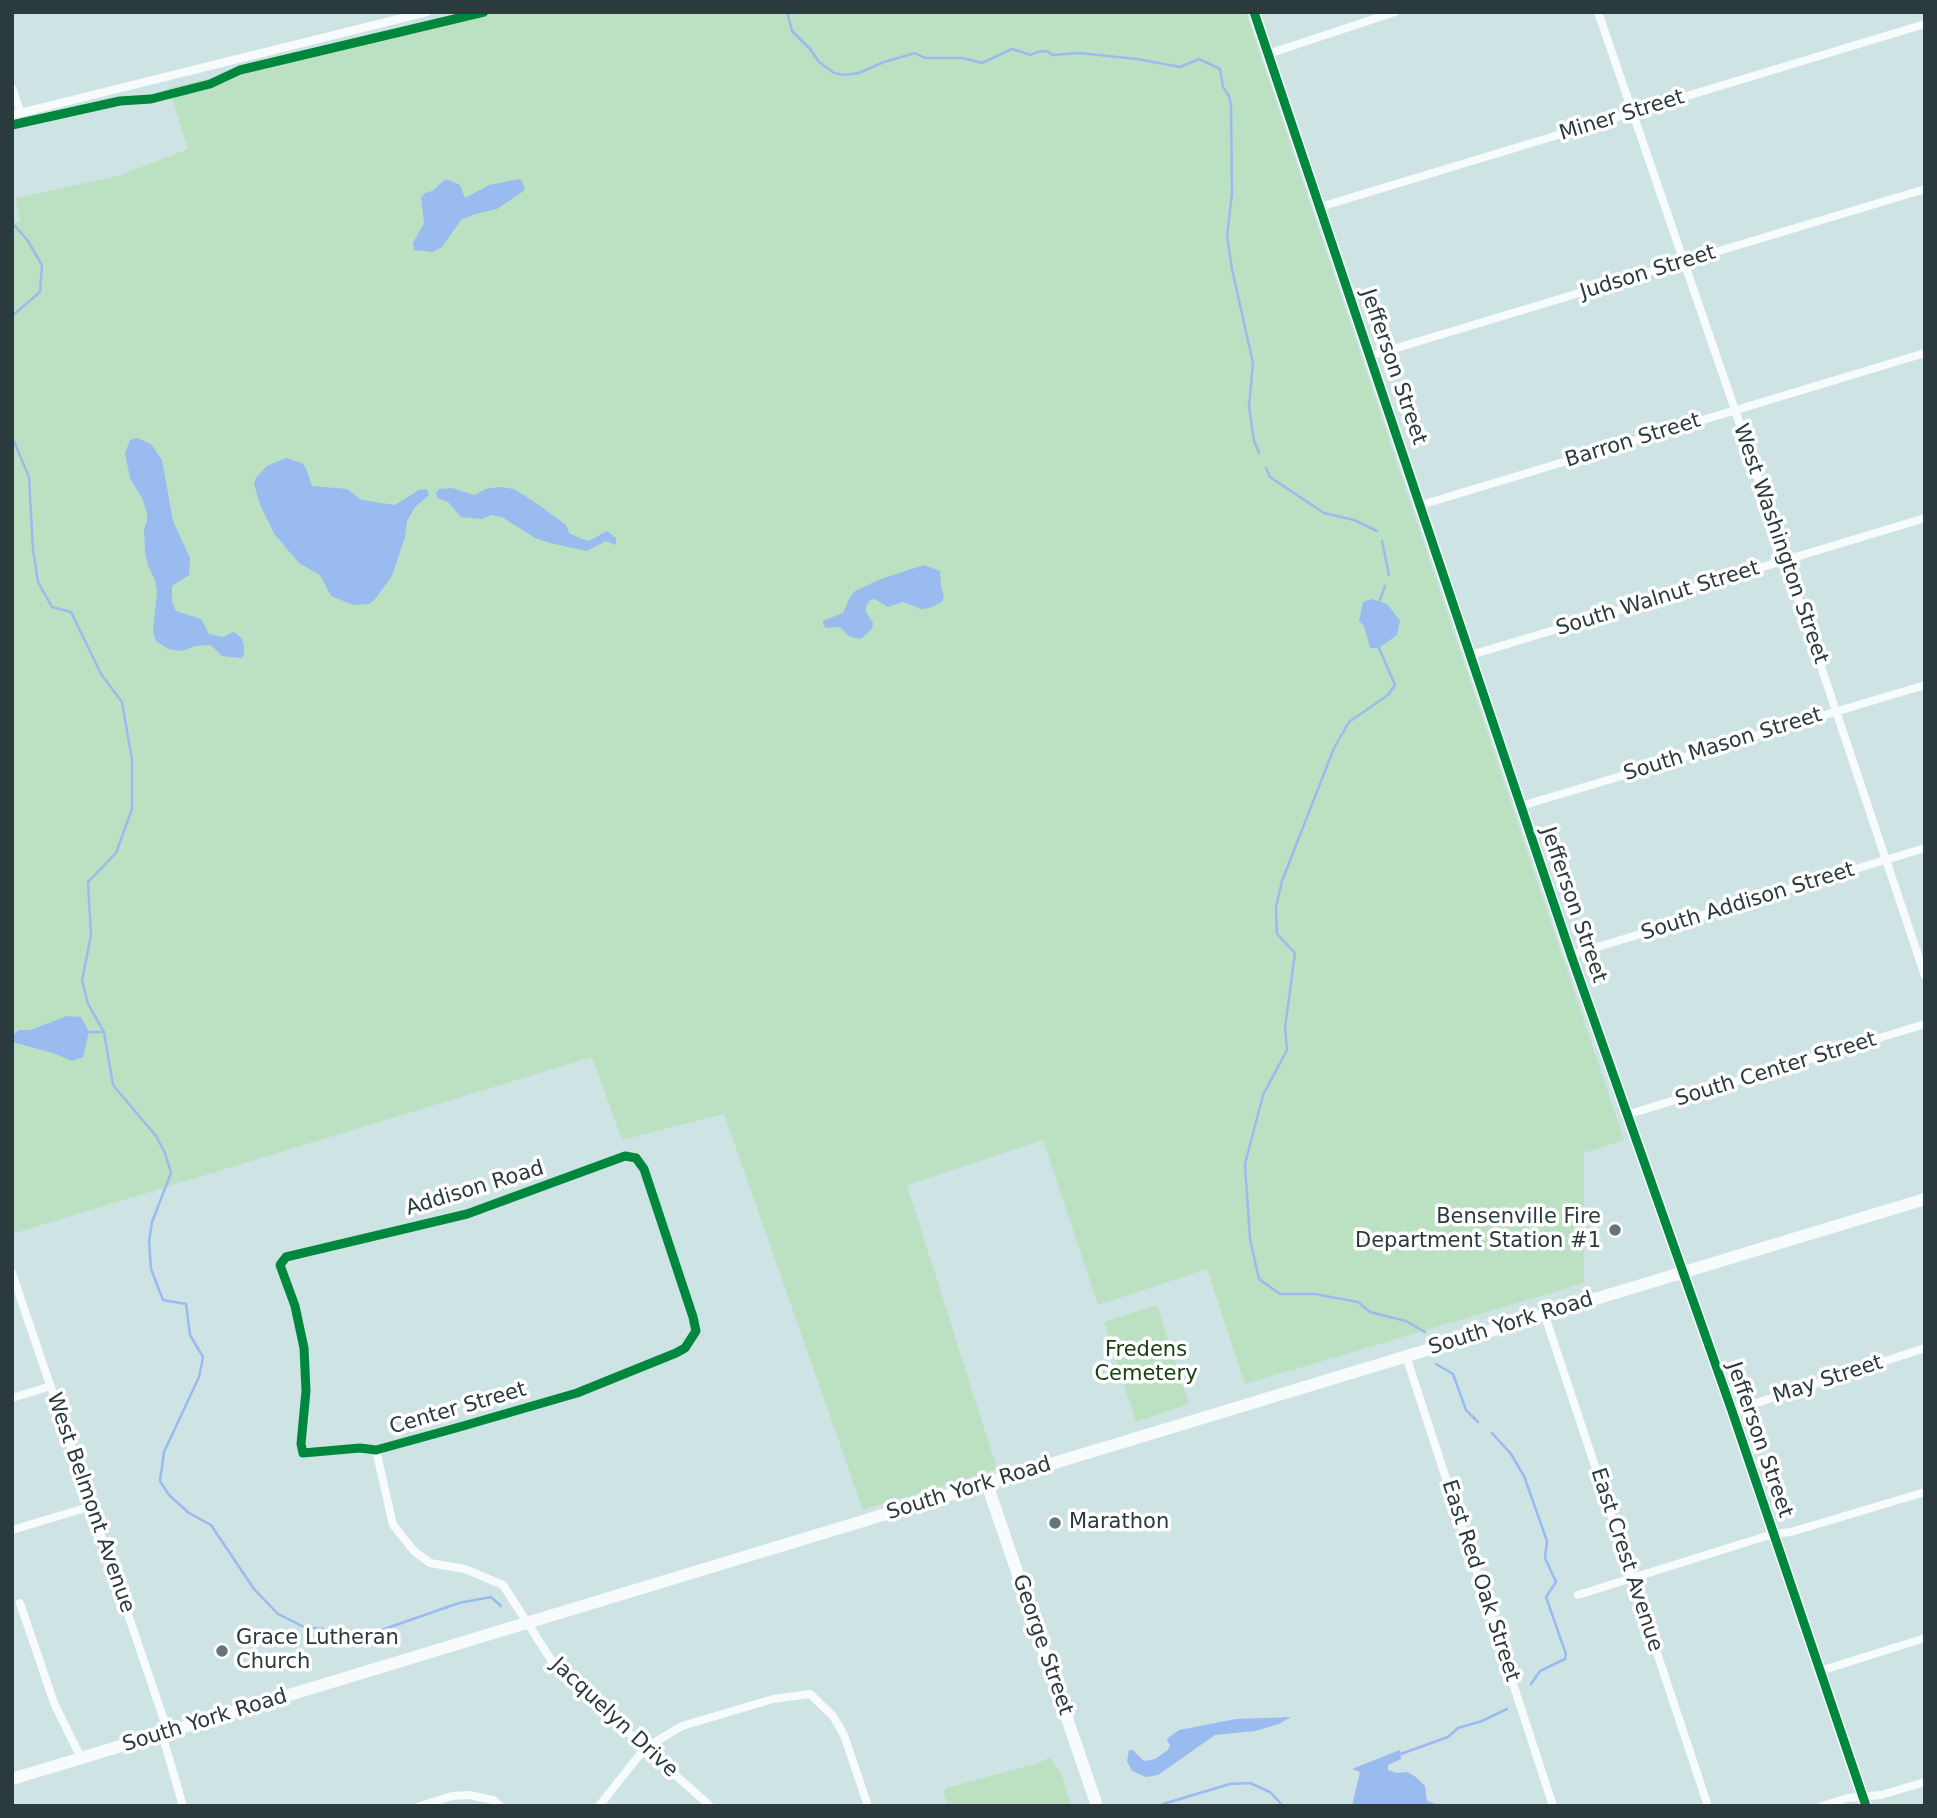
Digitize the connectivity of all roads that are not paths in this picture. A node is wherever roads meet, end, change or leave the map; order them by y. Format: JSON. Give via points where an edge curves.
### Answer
{"nodes":[{"id":1,"x":427,"y":12,"type":"edge"},
{"id":2,"x":1254,"y":12,"type":"edge"},
{"id":3,"x":1395,"y":12,"type":"edge"},
{"id":4,"x":1598,"y":12,"type":"edge"},
{"id":5,"x":414,"y":14,"type":"edge"},
{"id":6,"x":1925,"y":24,"type":"edge"},
{"id":7,"x":1268,"y":54,"type":"junction"},
{"id":8,"x":12,"y":88,"type":"edge"},
{"id":9,"x":1631,"y":113,"type":"junction"},
{"id":10,"x":16,"y":114,"type":"edge"},
{"id":11,"x":1925,"y":189,"type":"edge"},
{"id":12,"x":1320,"y":207,"type":"junction"},
{"id":13,"x":1684,"y":262,"type":"junction"},
{"id":14,"x":1925,"y":353,"type":"edge"},
{"id":15,"x":1370,"y":356,"type":"junction"},
{"id":16,"x":1735,"y":410,"type":"junction"},
{"id":17,"x":1421,"y":505,"type":"junction"},
{"id":18,"x":1925,"y":518,"type":"edge"},
{"id":19,"x":1785,"y":560,"type":"junction"},
{"id":20,"x":1471,"y":655,"type":"junction"},
{"id":21,"x":1925,"y":684,"type":"edge"},
{"id":22,"x":1836,"y":711,"type":"junction"},
{"id":23,"x":1521,"y":806,"type":"junction"},
{"id":24,"x":1925,"y":848,"type":"edge"},
{"id":25,"x":1886,"y":860,"type":"junction"},
{"id":26,"x":1572,"y":955,"type":"junction"},
{"id":27,"x":1925,"y":976,"type":"edge"},
{"id":28,"x":1925,"y":1024,"type":"edge"},
{"id":29,"x":1626,"y":1115,"type":"junction"},
{"id":30,"x":1925,"y":1199,"type":"edge"},
{"id":31,"x":12,"y":1273,"type":"edge"},
{"id":32,"x":1682,"y":1273,"type":"junction"},
{"id":33,"x":1544,"y":1313,"type":"junction"},
{"id":34,"x":1925,"y":1348,"type":"edge"},
{"id":35,"x":677,"y":1353,"type":"joint"},
{"id":36,"x":1406,"y":1356,"type":"junction"},
{"id":37,"x":51,"y":1386,"type":"junction"},
{"id":38,"x":306,"y":1391,"type":"joint"},
{"id":39,"x":12,"y":1398,"type":"edge"},
{"id":40,"x":1732,"y":1411,"type":"junction"},
{"id":41,"x":376,"y":1450,"type":"junction"},
{"id":42,"x":988,"y":1484,"type":"junction"},
{"id":43,"x":1925,"y":1492,"type":"edge"},
{"id":44,"x":92,"y":1506,"type":"junction"},
{"id":45,"x":12,"y":1530,"type":"edge"},
{"id":46,"x":1773,"y":1534,"type":"junction"},
{"id":47,"x":1633,"y":1578,"type":"junction"},
{"id":48,"x":1578,"y":1595,"type":"dead end"},
{"id":49,"x":20,"y":1603,"type":"dead end"},
{"id":50,"x":527,"y":1622,"type":"junction"},
{"id":51,"x":1925,"y":1638,"type":"edge"},
{"id":52,"x":1820,"y":1671,"type":"junction"},
{"id":53,"x":165,"y":1733,"type":"junction"},
{"id":54,"x":645,"y":1748,"type":"junction"},
{"id":55,"x":80,"y":1758,"type":"junction"},
{"id":56,"x":12,"y":1779,"type":"edge"},
{"id":57,"x":1925,"y":1782,"type":"edge"},
{"id":58,"x":1865,"y":1802,"type":"edge"},
{"id":59,"x":183,"y":1806,"type":"edge"},
{"id":60,"x":420,"y":1806,"type":"edge"},
{"id":61,"x":500,"y":1806,"type":"edge"},
{"id":62,"x":599,"y":1806,"type":"edge"},
{"id":63,"x":710,"y":1806,"type":"edge"},
{"id":64,"x":868,"y":1806,"type":"edge"},
{"id":65,"x":1097,"y":1806,"type":"edge"},
{"id":66,"x":1553,"y":1806,"type":"edge"},
{"id":67,"x":1708,"y":1806,"type":"edge"},
{"id":68,"x":1822,"y":1806,"type":"edge"}],
"edges":[{"from":1,"to":5,"type":"street"},
{"from":2,"to":7,"type":"street","name":"Jefferson Street"},
{"from":3,"to":7,"type":"street"},
{"from":4,"to":9,"type":"street","name":"West Washington Street"},
{"from":5,"to":10,"type":"street"},
{"from":6,"to":9,"type":"street","name":"Miner Street"},
{"from":7,"to":12,"type":"street","name":"Jefferson Street"},
{"from":8,"to":10,"type":"street"},
{"from":9,"to":12,"type":"street","name":"Miner Street"},
{"from":9,"to":13,"type":"street","name":"West Washington Street"},
{"from":11,"to":13,"type":"street","name":"Judson Street"},
{"from":12,"to":15,"type":"street","name":"Jefferson Street"},
{"from":13,"to":15,"type":"street","name":"Judson Street"},
{"from":13,"to":16,"type":"street","name":"West Washington Street"},
{"from":14,"to":16,"type":"street","name":"Barron Street"},
{"from":15,"to":17,"type":"street","name":"Jefferson Street"},
{"from":16,"to":17,"type":"street","name":"Barron Street"},
{"from":16,"to":19,"type":"street","name":"West Washington Street"},
{"from":17,"to":20,"type":"street","name":"Jefferson Street"},
{"from":18,"to":19,"type":"street","name":"South Walnut Street"},
{"from":19,"to":20,"type":"street","name":"South Walnut Street"},
{"from":19,"to":22,"type":"street","name":"West Washington Street"},
{"from":20,"to":23,"type":"street","name":"Jefferson Street"},
{"from":21,"to":22,"type":"street","name":"South Mason Street"},
{"from":22,"to":23,"type":"street","name":"South Mason Street"},
{"from":22,"to":25,"type":"street","name":"West Washington Street"},
{"from":23,"to":26,"type":"street","name":"Jefferson Street"},
{"from":24,"to":25,"type":"street","name":"South Addison Street"},
{"from":25,"to":26,"type":"street","name":"South Addison Street"},
{"from":25,"to":27,"type":"street","name":"West Washington Street"},
{"from":26,"to":29,"type":"street","name":"Jefferson Street"},
{"from":28,"to":29,"type":"street","name":"South Center Street"},
{"from":29,"to":32,"type":"street","name":"Jefferson Street"},
{"from":30,"to":32,"type":"street","name":"South York Road"},
{"from":31,"to":37,"type":"street","name":"West Belmont Avenue"},
{"from":32,"to":33,"type":"street","name":"South York Road"},
{"from":32,"to":40,"type":"street","name":"Jefferson Street"},
{"from":33,"to":36,"type":"street","name":"South York Road"},
{"from":33,"to":47,"type":"street","name":"East Crest Avenue"},
{"from":34,"to":40,"type":"street","name":"May Street"},
{"from":35,"to":38,"type":"street","name":"Addison Road","via":[[696,1331],[693,1317],[644,1169],[636,1158],[625,1156],[467,1214],[286,1257],[281,1265],[304,1348]]},
{"from":35,"to":41,"type":"street","name":"Center Street","via":[[558,1399]]},
{"from":36,"to":42,"type":"street","name":"South York Road"},
{"from":36,"to":66,"type":"street","name":"East Red Oak Street"},
{"from":37,"to":39,"type":"street"},
{"from":37,"to":44,"type":"street","name":"West Belmont Avenue"},
{"from":38,"to":41,"type":"street","name":"Center Street","via":[[303,1453]]},
{"from":40,"to":46,"type":"street","name":"Jefferson Street"},
{"from":41,"to":50,"type":"street","name":"Jacquelyn Drive","via":[[390,1516],[403,1539],[430,1563],[465,1569],[503,1585]]},
{"from":42,"to":50,"type":"street","name":"South York Road"},
{"from":42,"to":65,"type":"street","name":"George Street"},
{"from":43,"to":46,"type":"street"},
{"from":44,"to":45,"type":"street"},
{"from":44,"to":53,"type":"street","name":"West Belmont Avenue"},
{"from":46,"to":47,"type":"street"},
{"from":46,"to":52,"type":"street","name":"Jefferson Street"},
{"from":47,"to":48,"type":"street"},
{"from":47,"to":67,"type":"street","name":"East Crest Avenue"},
{"from":49,"to":55,"type":"street","via":[[54,1703]]},
{"from":50,"to":53,"type":"street","name":"South York Road"},
{"from":50,"to":54,"type":"street","name":"Jacquelyn Drive","via":[[557,1669]]},
{"from":51,"to":52,"type":"street"},
{"from":52,"to":58,"type":"street","name":"Jefferson Street"},
{"from":53,"to":55,"type":"street","name":"South York Road"},
{"from":53,"to":59,"type":"street","name":"West Belmont Avenue"},
{"from":54,"to":62,"type":"street"},
{"from":54,"to":63,"type":"street","name":"Jacquelyn Drive"},
{"from":54,"to":64,"type":"street","via":[[681,1726],[773,1699],[810,1694],[833,1716],[844,1735]]},
{"from":55,"to":56,"type":"street","name":"South York Road"},
{"from":57,"to":58,"type":"street"},
{"from":58,"to":68,"type":"street","via":[[1848,1798]]},
{"from":60,"to":61,"type":"street","via":[[469,1795]]}]}
